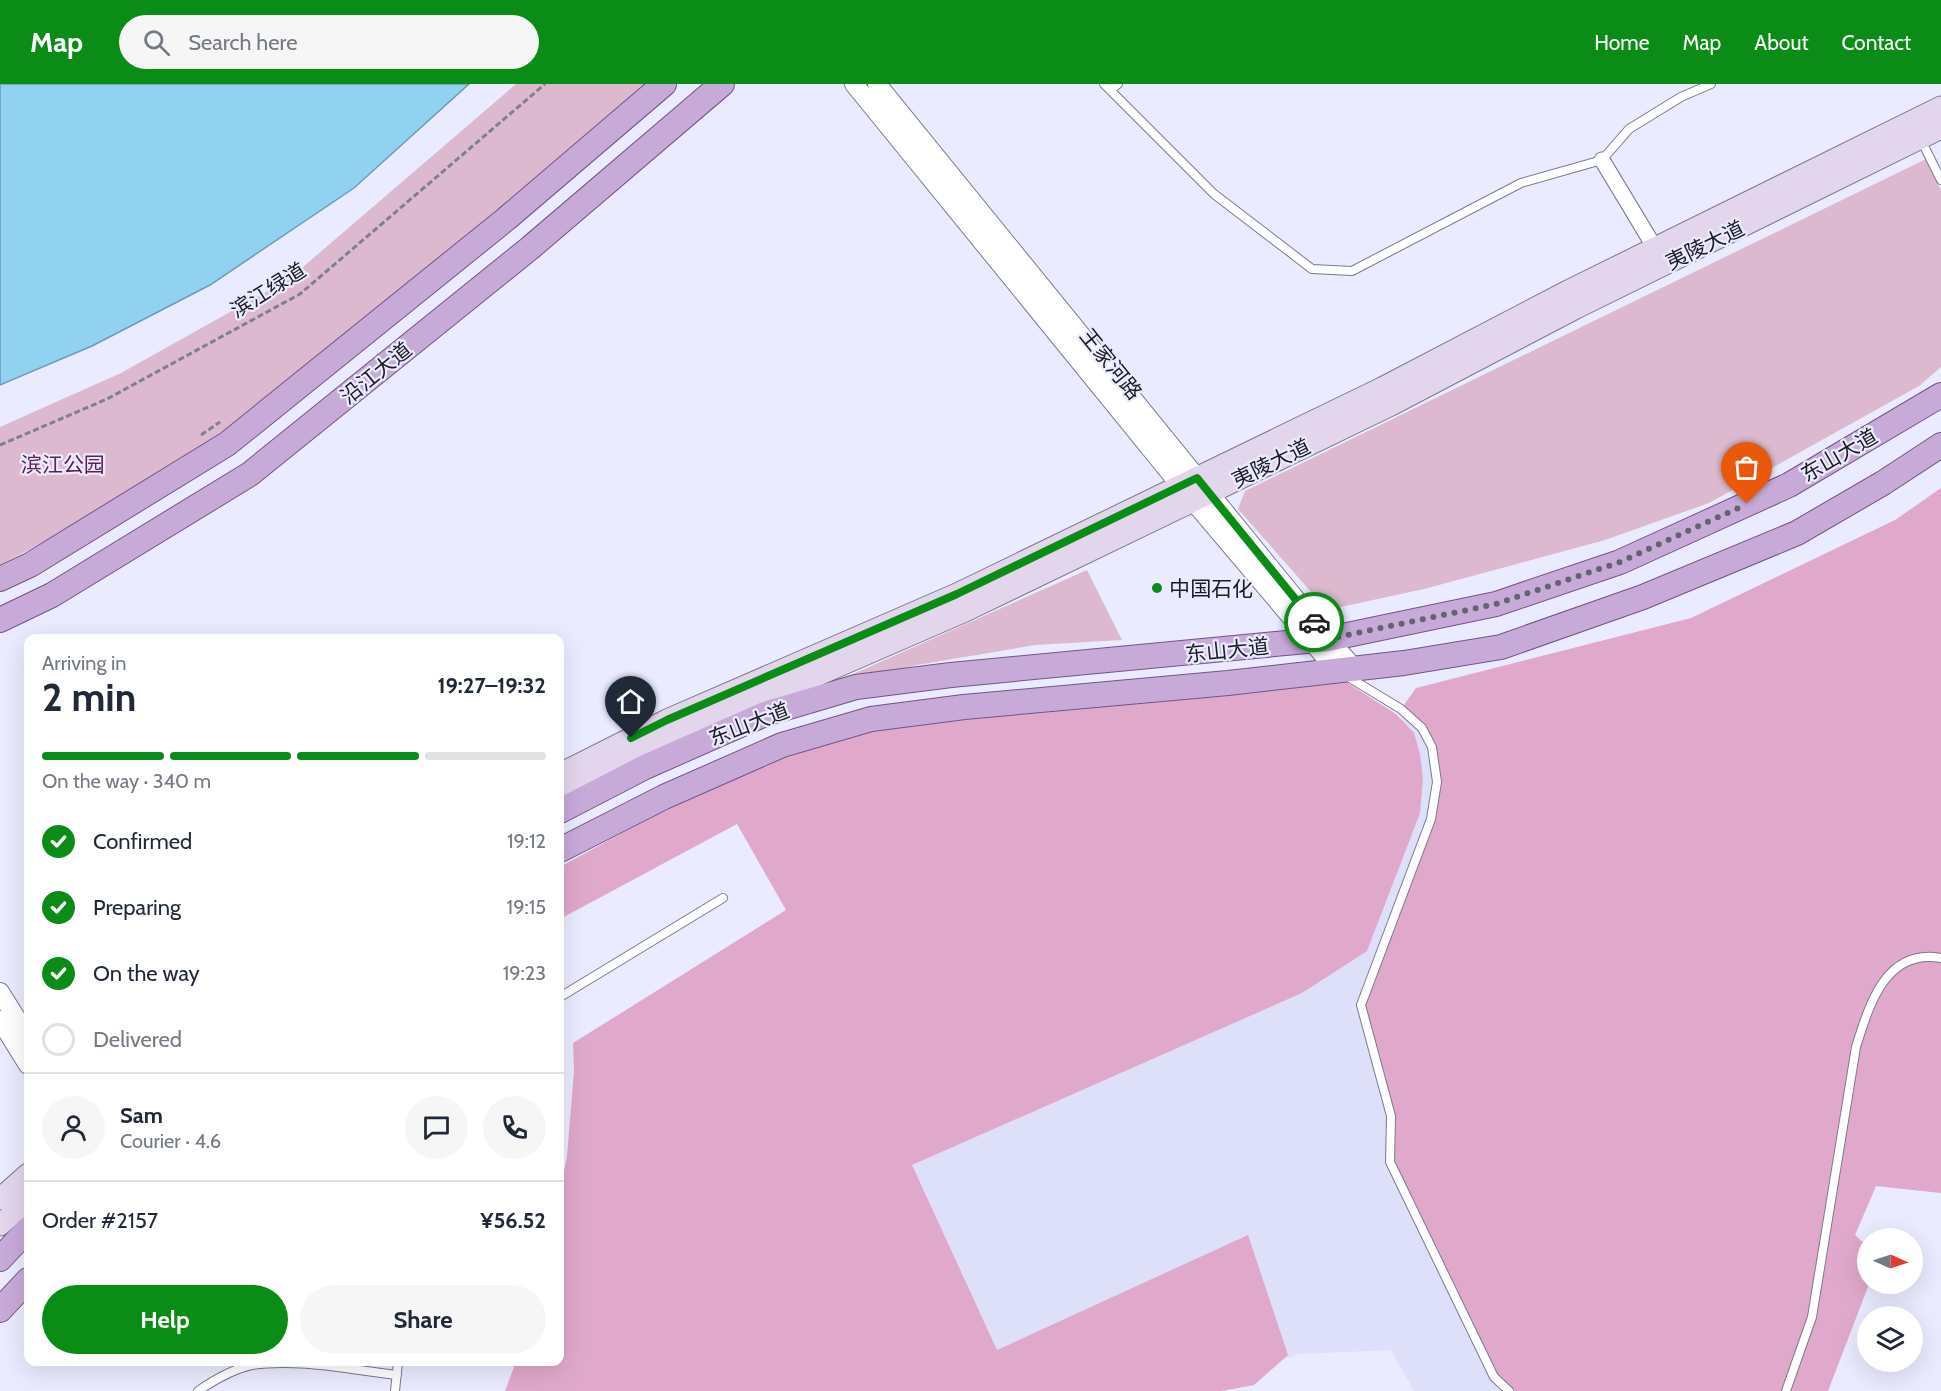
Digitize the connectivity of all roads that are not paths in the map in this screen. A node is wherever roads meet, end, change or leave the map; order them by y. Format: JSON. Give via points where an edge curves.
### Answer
{"nodes":[{"id":1,"x":664,"y":84,"type":"edge"},
{"id":2,"x":722,"y":84,"type":"edge"},
{"id":3,"x":854,"y":84,"type":"edge"},
{"id":4,"x":877,"y":84,"type":"edge"},
{"id":5,"x":1118,"y":84,"type":"edge"},
{"id":6,"x":1711,"y":84,"type":"edge"},
{"id":7,"x":1107,"y":87,"type":"edge"},
{"id":8,"x":1941,"y":107,"type":"edge"},
{"id":9,"x":1941,"y":128,"type":"edge"},
{"id":10,"x":1920,"y":138,"type":"junction"},
{"id":11,"x":1602,"y":160,"type":"junction"},
{"id":12,"x":1941,"y":180,"type":"edge"},
{"id":13,"x":1655,"y":248,"type":"junction"},
{"id":14,"x":1941,"y":395,"type":"edge"},
{"id":15,"x":1941,"y":445,"type":"edge"},
{"id":16,"x":1195,"y":489,"type":"junction"},
{"id":17,"x":0,"y":579,"type":"edge"},
{"id":18,"x":0,"y":620,"type":"edge"},
{"id":19,"x":1320,"y":640,"type":"junction"},
{"id":20,"x":1345,"y":669,"type":"junction"},
{"id":21,"x":564,"y":772,"type":"edge"},
{"id":22,"x":564,"y":793,"type":"edge"},
{"id":23,"x":564,"y":809,"type":"edge"},
{"id":24,"x":564,"y":848,"type":"edge"},
{"id":25,"x":723,"y":898,"type":"dead end"},
{"id":26,"x":1941,"y":958,"type":"edge"},
{"id":27,"x":0,"y":992,"type":"edge"},
{"id":28,"x":564,"y":995,"type":"edge"},
{"id":29,"x":0,"y":1020,"type":"edge"},
{"id":30,"x":24,"y":1031,"type":"edge"},
{"id":31,"x":24,"y":1059,"type":"edge"},
{"id":32,"x":24,"y":1178,"type":"edge"},
{"id":33,"x":0,"y":1199,"type":"edge"},
{"id":34,"x":24,"y":1204,"type":"edge"},
{"id":35,"x":0,"y":1225,"type":"edge"},
{"id":36,"x":24,"y":1232,"type":"edge"},
{"id":37,"x":0,"y":1259,"type":"edge"},
{"id":38,"x":24,"y":1284,"type":"edge"},
{"id":39,"x":0,"y":1310,"type":"edge"},
{"id":40,"x":249,"y":1366,"type":"edge"},
{"id":41,"x":305,"y":1366,"type":"edge"},
{"id":42,"x":398,"y":1366,"type":"edge"},
{"id":43,"x":397,"y":1375,"type":"junction"},
{"id":44,"x":198,"y":1391,"type":"edge"},
{"id":45,"x":395,"y":1391,"type":"edge"},
{"id":46,"x":1509,"y":1391,"type":"edge"},
{"id":47,"x":1786,"y":1391,"type":"edge"}],
"edges":[{"from":1,"to":17,"type":"main road","name":"沿江大道","via":[[506,219],[226,444],[30,565]]},
{"from":2,"to":18,"type":"main road","name":"沿江大道","via":[[530,248],[250,474],[52,595]]},
{"from":3,"to":16,"type":"street","name":"王家河路"},
{"from":4,"to":16,"type":"street","name":"王家河路"},
{"from":5,"to":7,"type":"lane"},
{"from":6,"to":11,"type":"lane","via":[[1680,97],[1629,129]]},
{"from":7,"to":11,"type":"lane","via":[[1214,194],[1312,268],[1352,271],[1521,183]]},
{"from":8,"to":13,"type":"main road","name":"夷陵大道"},
{"from":9,"to":10,"type":"main road","name":"夷陵大道"},
{"from":10,"to":12,"type":"lane"},
{"from":10,"to":16,"type":"main road","name":"夷陵大道","via":[[1576,308],[1391,405]]},
{"from":11,"to":13,"type":"street"},
{"from":13,"to":16,"type":"main road","name":"夷陵大道"},
{"from":14,"to":19,"type":"main road","name":"东山大道","via":[[1789,485],[1620,562],[1496,604]]},
{"from":15,"to":20,"type":"main road","name":"东山大道","via":[[1797,533],[1642,597],[1501,648]]},
{"from":16,"to":19,"type":"street","name":"王家河路"},
{"from":16,"to":21,"type":"main road","name":"夷陵大道","via":[[667,720]]},
{"from":16,"to":22,"type":"main road","name":"夷陵大道","via":[[965,611],[675,737]]},
{"from":19,"to":20,"type":"street","name":"王家河路"},
{"from":19,"to":23,"type":"main road","name":"东山大道","via":[[856,687],[765,714],[645,767]]},
{"from":20,"to":24,"type":"main road","name":"东山大道","via":[[871,718],[782,745],[664,797]]},
{"from":20,"to":46,"type":"lane","via":[[1401,709],[1422,728],[1432,747],[1437,782],[1431,819],[1361,1005],[1391,1116],[1390,1162],[1494,1377]]},
{"from":25,"to":28,"type":"lane"},
{"from":26,"to":47,"type":"lane","via":[[1930,956],[1902,964],[1883,980],[1868,1008],[1856,1047],[1812,1317]]},
{"from":27,"to":30,"type":"street"},
{"from":29,"to":31,"type":"street"},
{"from":32,"to":33,"type":"main road"},
{"from":34,"to":35,"type":"main road"},
{"from":36,"to":37,"type":"main road"},
{"from":38,"to":39,"type":"main road"},
{"from":40,"to":44,"type":"lane"},
{"from":41,"to":43,"type":"lane"},
{"from":42,"to":43,"type":"lane"},
{"from":43,"to":45,"type":"lane"}]}
